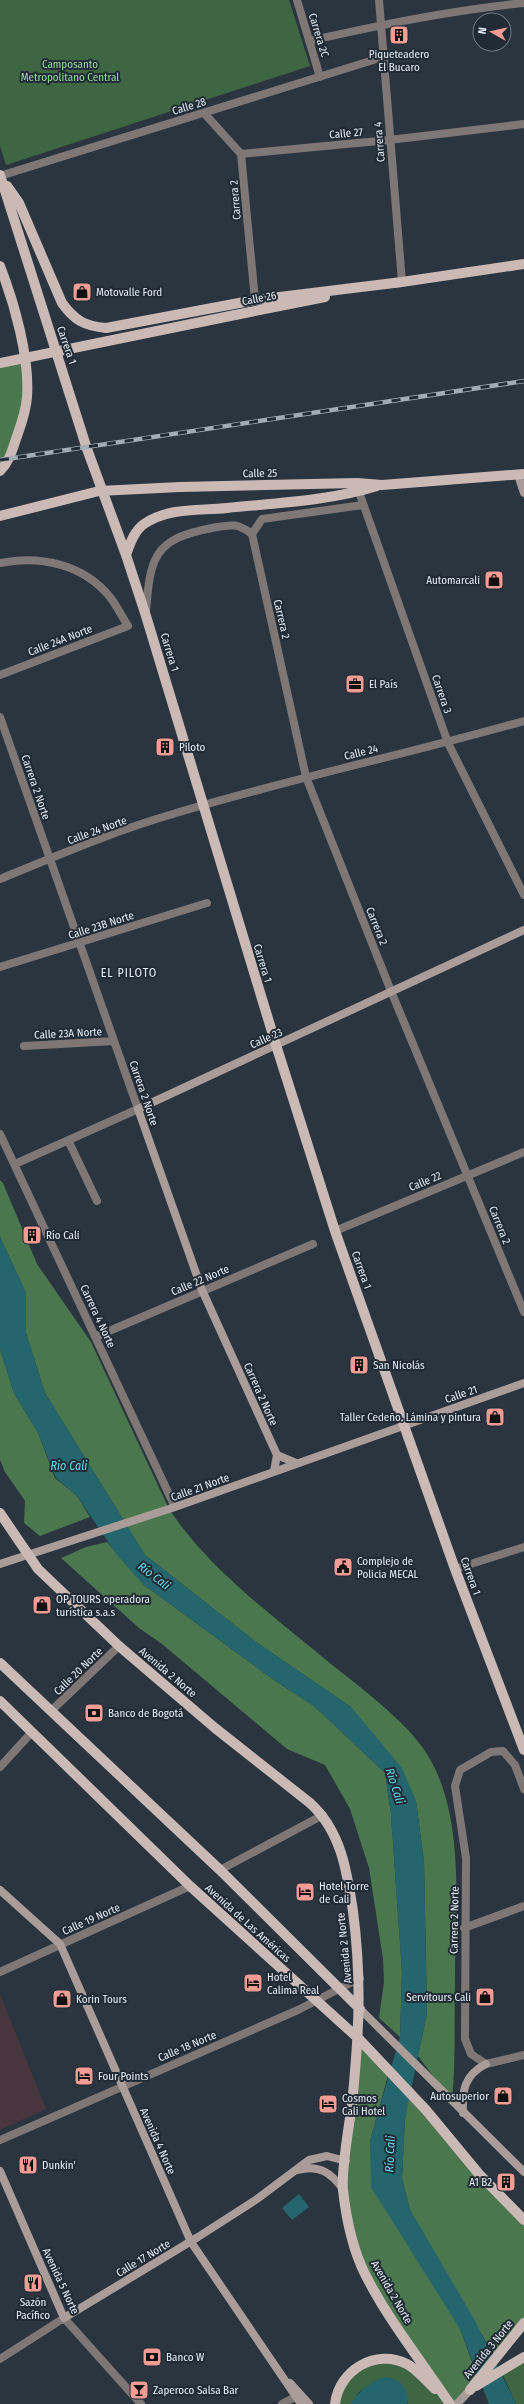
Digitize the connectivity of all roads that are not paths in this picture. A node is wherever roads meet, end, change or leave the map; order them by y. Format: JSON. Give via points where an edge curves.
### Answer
{"nodes":[{"id":1,"x":297,"y":0,"type":"edge"},
{"id":2,"x":379,"y":0,"type":"edge"},
{"id":3,"x":494,"y":3,"type":"edge"},
{"id":4,"x":524,"y":3,"type":"edge"},
{"id":5,"x":381,"y":25,"type":"junction"},
{"id":6,"x":309,"y":41,"type":"junction"},
{"id":7,"x":383,"y":57,"type":"junction"},
{"id":8,"x":320,"y":77,"type":"junction"},
{"id":9,"x":204,"y":113,"type":"junction"},
{"id":10,"x":524,"y":124,"type":"edge"},
{"id":11,"x":390,"y":140,"type":"junction"},
{"id":12,"x":241,"y":154,"type":"junction"},
{"id":13,"x":0,"y":176,"type":"edge"},
{"id":14,"x":524,"y":264,"type":"edge"},
{"id":15,"x":0,"y":266,"type":"edge"},
{"id":16,"x":402,"y":282,"type":"junction"},
{"id":17,"x":255,"y":300,"type":"junction"},
{"id":18,"x":0,"y":364,"type":"edge"},
{"id":19,"x":3,"y":468,"type":"edge"},
{"id":20,"x":521,"y":475,"type":"edge"},
{"id":21,"x":382,"y":485,"type":"junction"},
{"id":22,"x":359,"y":492,"type":"junction"},
{"id":23,"x":524,"y":493,"type":"edge"},
{"id":24,"x":363,"y":505,"type":"junction"},
{"id":25,"x":0,"y":516,"type":"edge"},
{"id":26,"x":252,"y":534,"type":"junction"},
{"id":27,"x":126,"y":555,"type":"junction"},
{"id":28,"x":0,"y":562,"type":"edge"},
{"id":29,"x":146,"y":616,"type":"junction"},
{"id":30,"x":0,"y":675,"type":"edge"},
{"id":31,"x":0,"y":717,"type":"edge"},
{"id":32,"x":524,"y":721,"type":"edge"},
{"id":33,"x":448,"y":743,"type":"junction"},
{"id":34,"x":306,"y":777,"type":"junction"},
{"id":35,"x":203,"y":805,"type":"junction"},
{"id":36,"x":50,"y":859,"type":"junction"},
{"id":37,"x":0,"y":879,"type":"edge"},
{"id":38,"x":524,"y":895,"type":"edge"},
{"id":39,"x":207,"y":903,"type":"dead end"},
{"id":40,"x":524,"y":930,"type":"edge"},
{"id":41,"x":80,"y":944,"type":"junction"},
{"id":42,"x":0,"y":967,"type":"edge"},
{"id":43,"x":391,"y":991,"type":"junction"},
{"id":44,"x":114,"y":1041,"type":"junction"},
{"id":45,"x":276,"y":1045,"type":"junction"},
{"id":46,"x":24,"y":1046,"type":"dead end"},
{"id":47,"x":138,"y":1109,"type":"junction"},
{"id":48,"x":0,"y":1134,"type":"edge"},
{"id":49,"x":68,"y":1140,"type":"junction"},
{"id":50,"x":524,"y":1152,"type":"edge"},
{"id":51,"x":15,"y":1164,"type":"junction"},
{"id":52,"x":467,"y":1174,"type":"junction"},
{"id":53,"x":97,"y":1201,"type":"dead end"},
{"id":54,"x":335,"y":1231,"type":"junction"},
{"id":55,"x":313,"y":1244,"type":"dead end"},
{"id":56,"x":202,"y":1290,"type":"junction"},
{"id":57,"x":524,"y":1312,"type":"edge"},
{"id":58,"x":95,"y":1337,"type":"junction"},
{"id":59,"x":524,"y":1383,"type":"edge"},
{"id":60,"x":406,"y":1425,"type":"junction"},
{"id":61,"x":277,"y":1455,"type":"junction"},
{"id":62,"x":296,"y":1463,"type":"junction"},
{"id":63,"x":274,"y":1471,"type":"junction"},
{"id":64,"x":175,"y":1507,"type":"junction"},
{"id":65,"x":0,"y":1512,"type":"edge"},
{"id":66,"x":524,"y":1547,"type":"edge"},
{"id":67,"x":28,"y":1556,"type":"junction"},
{"id":68,"x":0,"y":1564,"type":"edge"},
{"id":69,"x":455,"y":1570,"type":"junction"},
{"id":70,"x":119,"y":1646,"type":"junction"},
{"id":71,"x":0,"y":1663,"type":"edge"},
{"id":72,"x":0,"y":1701,"type":"edge"},
{"id":73,"x":51,"y":1711,"type":"junction"},
{"id":74,"x":32,"y":1732,"type":"junction"},
{"id":75,"x":523,"y":1744,"type":"edge"},
{"id":76,"x":0,"y":1768,"type":"edge"},
{"id":77,"x":524,"y":1789,"type":"edge"},
{"id":78,"x":323,"y":1815,"type":"junction"},
{"id":79,"x":220,"y":1870,"type":"junction"},
{"id":80,"x":190,"y":1886,"type":"junction"},
{"id":81,"x":0,"y":1890,"type":"edge"},
{"id":82,"x":524,"y":1906,"type":"edge"},
{"id":83,"x":464,"y":1928,"type":"junction"},
{"id":84,"x":60,"y":1944,"type":"junction"},
{"id":85,"x":0,"y":1972,"type":"edge"},
{"id":86,"x":360,"y":1978,"type":"junction"},
{"id":87,"x":339,"y":1989,"type":"junction"},
{"id":88,"x":315,"y":2001,"type":"junction"},
{"id":89,"x":360,"y":2009,"type":"junction"},
{"id":90,"x":359,"y":2039,"type":"junction"},
{"id":91,"x":524,"y":2055,"type":"edge"},
{"id":92,"x":486,"y":2064,"type":"junction"},
{"id":93,"x":122,"y":2086,"type":"junction"},
{"id":94,"x":463,"y":2113,"type":"junction"},
{"id":95,"x":0,"y":2140,"type":"edge"},
{"id":96,"x":346,"y":2161,"type":"junction"},
{"id":97,"x":0,"y":2171,"type":"edge"},
{"id":98,"x":294,"y":2171,"type":"junction"},
{"id":99,"x":524,"y":2172,"type":"edge"},
{"id":100,"x":343,"y":2189,"type":"junction"},
{"id":101,"x":524,"y":2220,"type":"edge"},
{"id":102,"x":191,"y":2242,"type":"junction"},
{"id":103,"x":64,"y":2318,"type":"junction"},
{"id":104,"x":524,"y":2323,"type":"edge"},
{"id":105,"x":0,"y":2359,"type":"edge"},
{"id":106,"x":519,"y":2359,"type":"edge"},
{"id":107,"x":280,"y":2373,"type":"junction"},
{"id":108,"x":470,"y":2390,"type":"junction"},
{"id":109,"x":295,"y":2397,"type":"junction"},
{"id":110,"x":141,"y":2404,"type":"edge"},
{"id":111,"x":282,"y":2404,"type":"edge"},
{"id":112,"x":300,"y":2404,"type":"edge"},
{"id":113,"x":309,"y":2404,"type":"edge"},
{"id":114,"x":335,"y":2404,"type":"edge"},
{"id":115,"x":450,"y":2404,"type":"edge"},
{"id":116,"x":457,"y":2404,"type":"edge"}],
"edges":[{"from":1,"to":6,"type":"street","name":"Carrera 2C"},
{"from":2,"to":5,"type":"street","name":"Carrera 4"},
{"from":3,"to":4,"type":"street"},
{"from":3,"to":5,"type":"street"},
{"from":5,"to":6,"type":"street"},
{"from":5,"to":7,"type":"street","name":"Carrera 4"},
{"from":6,"to":8,"type":"street","name":"Carrera 2C"},
{"from":7,"to":8,"type":"street","name":"Calle 28"},
{"from":7,"to":11,"type":"street","name":"Carrera 4"},
{"from":8,"to":9,"type":"street","name":"Calle 28"},
{"from":9,"to":12,"type":"street"},
{"from":9,"to":13,"type":"street","name":"Calle 28"},
{"from":10,"to":11,"type":"street","name":"Calle 27"},
{"from":11,"to":12,"type":"street","name":"Calle 27"},
{"from":11,"to":16,"type":"street","name":"Carrera 4"},
{"from":12,"to":17,"type":"street","name":"Carrera 2"},
{"from":13,"to":17,"type":"main road","via":[[19,204],[62,304],[79,322],[106,328]]},
{"from":13,"to":27,"type":"main road","name":"Carrera 1","via":[[86,449]]},
{"from":14,"to":16,"type":"main road","name":"Calle 26"},
{"from":15,"to":19,"type":"main road","via":[[12,296],[25,368],[27,397],[23,421]]},
{"from":16,"to":17,"type":"main road"},
{"from":16,"to":18,"type":"main road","name":"Calle 26","bridge":true},
{"from":20,"to":21,"type":"main road","name":"Calle 25"},
{"from":20,"to":23,"type":"street"},
{"from":21,"to":22,"type":"main road"},
{"from":21,"to":25,"type":"main road","name":"Calle 25","bridge":true,"via":[[357,483],[99,491]]},
{"from":22,"to":24,"type":"street","name":"Carrera 3"},
{"from":22,"to":27,"type":"main road","via":[[225,508],[176,511],[143,525],[133,536]]},
{"from":24,"to":26,"type":"street","via":[[262,519]]},
{"from":24,"to":33,"type":"street","name":"Carrera 3"},
{"from":26,"to":29,"type":"street","via":[[242,526],[233,524],[188,532],[173,539],[160,550],[152,564]]},
{"from":26,"to":34,"type":"street","name":"Carrera 2"},
{"from":27,"to":29,"type":"main road","name":"Carrera 1"},
{"from":28,"to":30,"type":"street","name":"Calle 24A Norte","via":[[32,559],[52,562],[77,571],[97,584],[110,597],[128,626]]},
{"from":29,"to":35,"type":"main road","name":"Carrera 1"},
{"from":31,"to":36,"type":"street","name":"Carrera 2 Norte"},
{"from":32,"to":33,"type":"street","name":"Calle 24"},
{"from":33,"to":34,"type":"street","name":"Calle 24"},
{"from":33,"to":38,"type":"street","name":"Carrera 3"},
{"from":34,"to":35,"type":"street","name":"Calle 24"},
{"from":34,"to":43,"type":"street","name":"Carrera 2"},
{"from":35,"to":36,"type":"street","name":"Calle 24 Norte","via":[[171,814]]},
{"from":35,"to":45,"type":"main road","name":"Carrera 1"},
{"from":36,"to":37,"type":"street","name":"Calle 24 Norte"},
{"from":36,"to":41,"type":"street","name":"Carrera 2 Norte"},
{"from":39,"to":41,"type":"street","name":"Calle 23B Norte"},
{"from":40,"to":43,"type":"street","name":"Calle 23"},
{"from":41,"to":42,"type":"street","name":"Calle 23B Norte"},
{"from":41,"to":44,"type":"street","name":"Carrera 2 Norte"},
{"from":43,"to":45,"type":"street","name":"Calle 23"},
{"from":43,"to":52,"type":"street","name":"Carrera 2"},
{"from":44,"to":46,"type":"street","name":"Calle 23A Norte"},
{"from":44,"to":47,"type":"street","name":"Carrera 2 Norte"},
{"from":45,"to":47,"type":"street","name":"Calle 23"},
{"from":45,"to":54,"type":"main road","name":"Carrera 1"},
{"from":47,"to":49,"type":"street","name":"Calle 23"},
{"from":47,"to":56,"type":"street","name":"Carrera 2 Norte"},
{"from":48,"to":51,"type":"street","name":"Carrera 4 Norte"},
{"from":49,"to":51,"type":"street","name":"Calle 23"},
{"from":49,"to":53,"type":"street"},
{"from":50,"to":52,"type":"street","name":"Calle 22"},
{"from":51,"to":58,"type":"street","name":"Carrera 4 Norte"},
{"from":52,"to":54,"type":"street","name":"Calle 22"},
{"from":52,"to":57,"type":"street","name":"Carrera 2"},
{"from":54,"to":60,"type":"main road","name":"Carrera 1"},
{"from":55,"to":56,"type":"street","name":"Calle 22 Norte"},
{"from":56,"to":58,"type":"street","name":"Calle 22 Norte"},
{"from":56,"to":61,"type":"street","name":"Carrera 2 Norte"},
{"from":58,"to":64,"type":"street","name":"Carrera 4 Norte"},
{"from":59,"to":60,"type":"street","name":"Calle 21"},
{"from":60,"to":62,"type":"street","name":"Calle 21 Norte"},
{"from":60,"to":69,"type":"main road","name":"Carrera 1"},
{"from":61,"to":62,"type":"street"},
{"from":61,"to":63,"type":"street"},
{"from":62,"to":63,"type":"street","name":"Calle 21 Norte"},
{"from":63,"to":64,"type":"street","name":"Calle 21 Norte"},
{"from":64,"to":67,"type":"street","name":"Calle 21 Norte"},
{"from":65,"to":67,"type":"main road","name":"Avenida 2 Norte"},
{"from":66,"to":69,"type":"street"},
{"from":67,"to":68,"type":"street","name":"Calle 21 Norte"},
{"from":67,"to":70,"type":"main road","name":"Avenida 2 Norte","via":[[38,1570]]},
{"from":69,"to":75,"type":"main road","name":"Carrera 1"},
{"from":70,"to":73,"type":"street","name":"Calle 20 Norte"},
{"from":70,"to":78,"type":"main road","name":"Avenida 2 Norte"},
{"from":71,"to":73,"type":"main road","name":"Avenida de Las Américas"},
{"from":72,"to":74,"type":"main road","name":"Avenida de Las Américas"},
{"from":73,"to":79,"type":"main road","name":"Avenida de Las Américas"},
{"from":74,"to":76,"type":"street"},
{"from":74,"to":80,"type":"main road","name":"Avenida de Las Américas"},
{"from":77,"to":83,"type":"street","name":"Carrera 2 Norte","via":[[515,1765],[503,1751],[491,1752],[460,1770],[456,1786],[466,1858]]},
{"from":78,"to":79,"type":"street"},
{"from":78,"to":86,"type":"main road","name":"Avenida 2 Norte","via":[[340,1846],[350,1891]]},
{"from":79,"to":87,"type":"main road","name":"Avenida de Las Américas"},
{"from":80,"to":84,"type":"street","name":"Calle 19 Norte"},
{"from":80,"to":88,"type":"main road","name":"Avenida de Las Américas"},
{"from":81,"to":84,"type":"street","name":"Avenida 4 Norte"},
{"from":82,"to":83,"type":"street"},
{"from":83,"to":92,"type":"street","name":"Carrera 2 Norte","via":[[465,2039],[471,2054]]},
{"from":84,"to":85,"type":"street","name":"Calle 19 Norte"},
{"from":84,"to":93,"type":"street","name":"Avenida 4 Norte"},
{"from":86,"to":87,"type":"street","name":"Calle 18 Norte"},
{"from":86,"to":89,"type":"main road","name":"Avenida 2 Norte"},
{"from":87,"to":88,"type":"street","name":"Calle 18 Norte"},
{"from":87,"to":89,"type":"main road","name":"Avenida de Las Américas"},
{"from":88,"to":90,"type":"main road","name":"Avenida de Las Américas"},
{"from":88,"to":93,"type":"street","name":"Calle 18 Norte"},
{"from":89,"to":90,"type":"main road","name":"Avenida 2 Norte"},
{"from":89,"to":94,"type":"street","name":"Avenida de Las Américas"},
{"from":90,"to":96,"type":"main road","name":"Avenida 2 Norte"},
{"from":90,"to":101,"type":"main road","name":"Avenida de Las Américas","via":[[426,2110],[479,2174]]},
{"from":91,"to":92,"type":"street"},
{"from":92,"to":94,"type":"street","via":[[477,2068],[466,2081],[463,2090]]},
{"from":93,"to":95,"type":"street","name":"Calle 18 Norte"},
{"from":93,"to":102,"type":"street","name":"Avenida 4 Norte"},
{"from":94,"to":99,"type":"street","name":"Avenida de Las Américas"},
{"from":96,"to":98,"type":"street","name":"Calle 17 Norte","via":[[327,2156],[309,2160]]},
{"from":96,"to":100,"type":"main road","name":"Avenida 2 Norte"},
{"from":97,"to":103,"type":"street","name":"Avenida 5 Norte"},
{"from":98,"to":100,"type":"street","name":"Calle 17 Norte","via":[[308,2167],[322,2169],[333,2176]]},
{"from":98,"to":102,"type":"street","name":"Calle 17 Norte","via":[[257,2199]]},
{"from":100,"to":115,"type":"main road","name":"Avenida 2 Norte","via":[[352,2232],[365,2274]]},
{"from":102,"to":103,"type":"street","name":"Calle 17 Norte"},
{"from":102,"to":107,"type":"street","name":"Avenida 4 Norte"},
{"from":103,"to":105,"type":"street","name":"Calle 17 Norte"},
{"from":103,"to":110,"type":"street","name":"Avenida 5 Norte"},
{"from":104,"to":108,"type":"main road","name":"Avenida 3 Norte"},
{"from":106,"to":108,"type":"main road"},
{"from":107,"to":109,"type":"street","name":"Avenida 4 Norte"},
{"from":107,"to":113,"type":"street"},
{"from":108,"to":116,"type":"street"},
{"from":109,"to":111,"type":"street"},
{"from":109,"to":112,"type":"street","name":"Avenida 4 Norte"},
{"from":114,"to":115,"type":"main road","via":[[342,2384],[351,2372],[367,2362],[386,2359],[412,2367]]}]}
